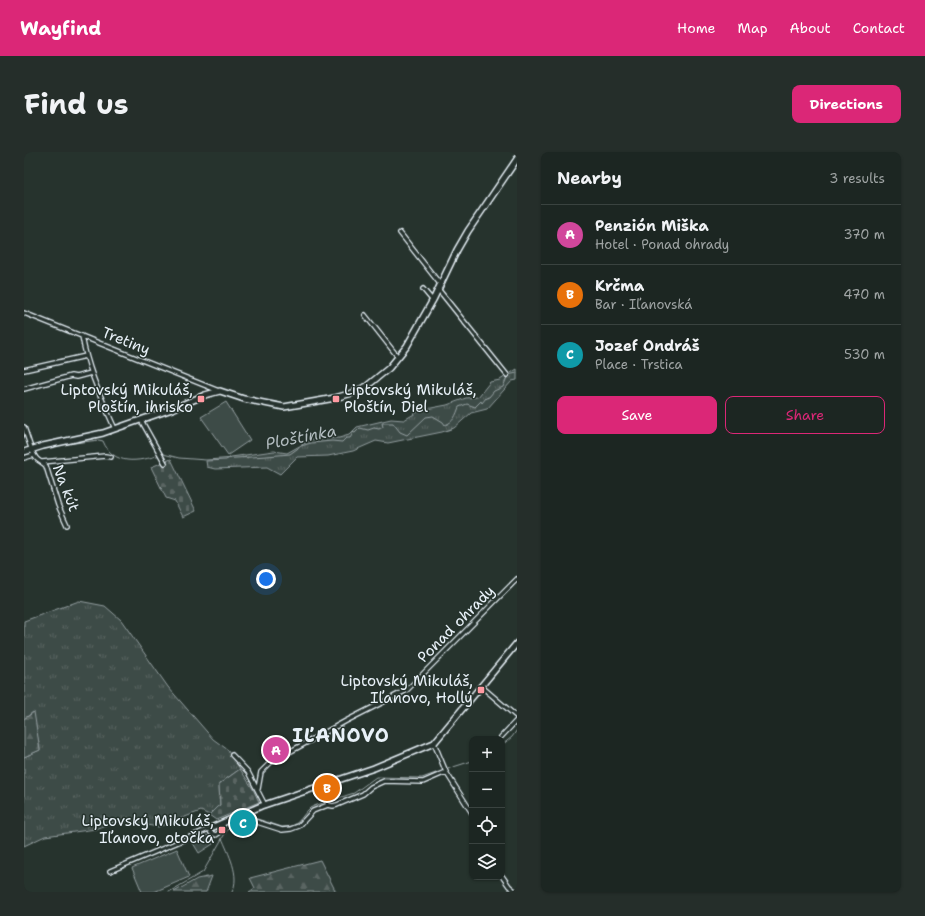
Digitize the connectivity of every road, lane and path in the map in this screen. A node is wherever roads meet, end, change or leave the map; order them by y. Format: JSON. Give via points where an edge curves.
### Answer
{"nodes":[{"id":1,"x":517,"y":159,"type":"edge"},
{"id":2,"x":400,"y":233,"type":"dead end"},
{"id":3,"x":439,"y":287,"type":"junction"},
{"id":4,"x":423,"y":289,"type":"dead end"},
{"id":5,"x":433,"y":301,"type":"junction"},
{"id":6,"x":24,"y":313,"type":"edge"},
{"id":7,"x":365,"y":315,"type":"dead end"},
{"id":8,"x":82,"y":336,"type":"junction"},
{"id":9,"x":86,"y":356,"type":"junction"},
{"id":10,"x":398,"y":357,"type":"junction"},
{"id":11,"x":24,"y":370,"type":"edge"},
{"id":12,"x":91,"y":373,"type":"junction"},
{"id":13,"x":507,"y":374,"type":"dead end"},
{"id":14,"x":24,"y":389,"type":"edge"},
{"id":15,"x":220,"y":391,"type":"junction"},
{"id":16,"x":141,"y":420,"type":"junction"},
{"id":17,"x":24,"y":427,"type":"edge"},
{"id":18,"x":115,"y":429,"type":"junction"},
{"id":19,"x":31,"y":452,"type":"edge"},
{"id":20,"x":111,"y":457,"type":"dead end"},
{"id":21,"x":24,"y":458,"type":"edge"},
{"id":22,"x":41,"y":462,"type":"junction"},
{"id":23,"x":165,"y":463,"type":"dead end"},
{"id":24,"x":67,"y":525,"type":"dead end"},
{"id":25,"x":517,"y":579,"type":"edge"},
{"id":26,"x":517,"y":643,"type":"edge"},
{"id":27,"x":481,"y":686,"type":"junction"},
{"id":28,"x":517,"y":716,"type":"edge"},
{"id":29,"x":517,"y":720,"type":"edge"},
{"id":30,"x":502,"y":736,"type":"edge"},
{"id":31,"x":434,"y":743,"type":"junction"},
{"id":32,"x":232,"y":755,"type":"dead end"},
{"id":33,"x":445,"y":771,"type":"junction"},
{"id":34,"x":322,"y":786,"type":"junction"},
{"id":35,"x":258,"y":789,"type":"junction"},
{"id":36,"x":328,"y":803,"type":"junction"},
{"id":37,"x":265,"y":805,"type":"junction"},
{"id":38,"x":469,"y":808,"type":"edge"},
{"id":39,"x":251,"y":815,"type":"junction"},
{"id":40,"x":224,"y":823,"type":"junction"},
{"id":41,"x":211,"y":828,"type":"junction"},
{"id":42,"x":110,"y":871,"type":"dead end"},
{"id":43,"x":505,"y":880,"type":"edge"},
{"id":44,"x":516,"y":892,"type":"edge"}],
"edges":[{"from":1,"to":3,"type":"street","via":[[468,231]]},
{"from":2,"to":3,"type":"street"},
{"from":3,"to":5,"type":"street"},
{"from":3,"to":13,"type":"street"},
{"from":4,"to":5,"type":"street"},
{"from":5,"to":10,"type":"street"},
{"from":6,"to":8,"type":"street","name":"Tretiny"},
{"from":7,"to":10,"type":"street"},
{"from":8,"to":9,"type":"street"},
{"from":8,"to":15,"type":"street","name":"Tretiny"},
{"from":9,"to":11,"type":"street"},
{"from":9,"to":12,"type":"street"},
{"from":10,"to":15,"type":"street","via":[[367,386],[325,401],[280,407]]},
{"from":12,"to":14,"type":"street"},
{"from":12,"to":18,"type":"street"},
{"from":15,"to":16,"type":"street"},
{"from":16,"to":18,"type":"street"},
{"from":16,"to":23,"type":"street"},
{"from":17,"to":19,"type":"street"},
{"from":18,"to":19,"type":"street","via":[[43,446]]},
{"from":19,"to":21,"type":"street"},
{"from":19,"to":22,"type":"street","name":"Na kút"},
{"from":20,"to":22,"type":"street"},
{"from":22,"to":24,"type":"street","name":"Na kút","via":[[46,466]]},
{"from":25,"to":35,"type":"street","name":"Ponad ohrady","via":[[407,690],[272,762],[261,772]]},
{"from":26,"to":27,"type":"street"},
{"from":27,"to":28,"type":"street"},
{"from":27,"to":31,"type":"street"},
{"from":29,"to":30,"type":"street"},
{"from":31,"to":33,"type":"street"},
{"from":31,"to":34,"type":"street","via":[[381,766]]},
{"from":32,"to":35,"type":"street","via":[[248,772]]},
{"from":33,"to":36,"type":"street","via":[[423,782],[384,781],[350,799],[332,806]]},
{"from":33,"to":38,"type":"street"},
{"from":34,"to":36,"type":"street"},
{"from":34,"to":37,"type":"street"},
{"from":35,"to":37,"type":"street"},
{"from":36,"to":39,"type":"street","via":[[313,811],[299,826],[291,829],[282,830],[254,821]]},
{"from":37,"to":39,"type":"street"},
{"from":39,"to":40,"type":"street"},
{"from":40,"to":41,"type":"street"},
{"from":40,"to":41,"type":"street","via":[[216,835],[211,833]]},
{"from":41,"to":42,"type":"street"},
{"from":43,"to":44,"type":"street"}]}
